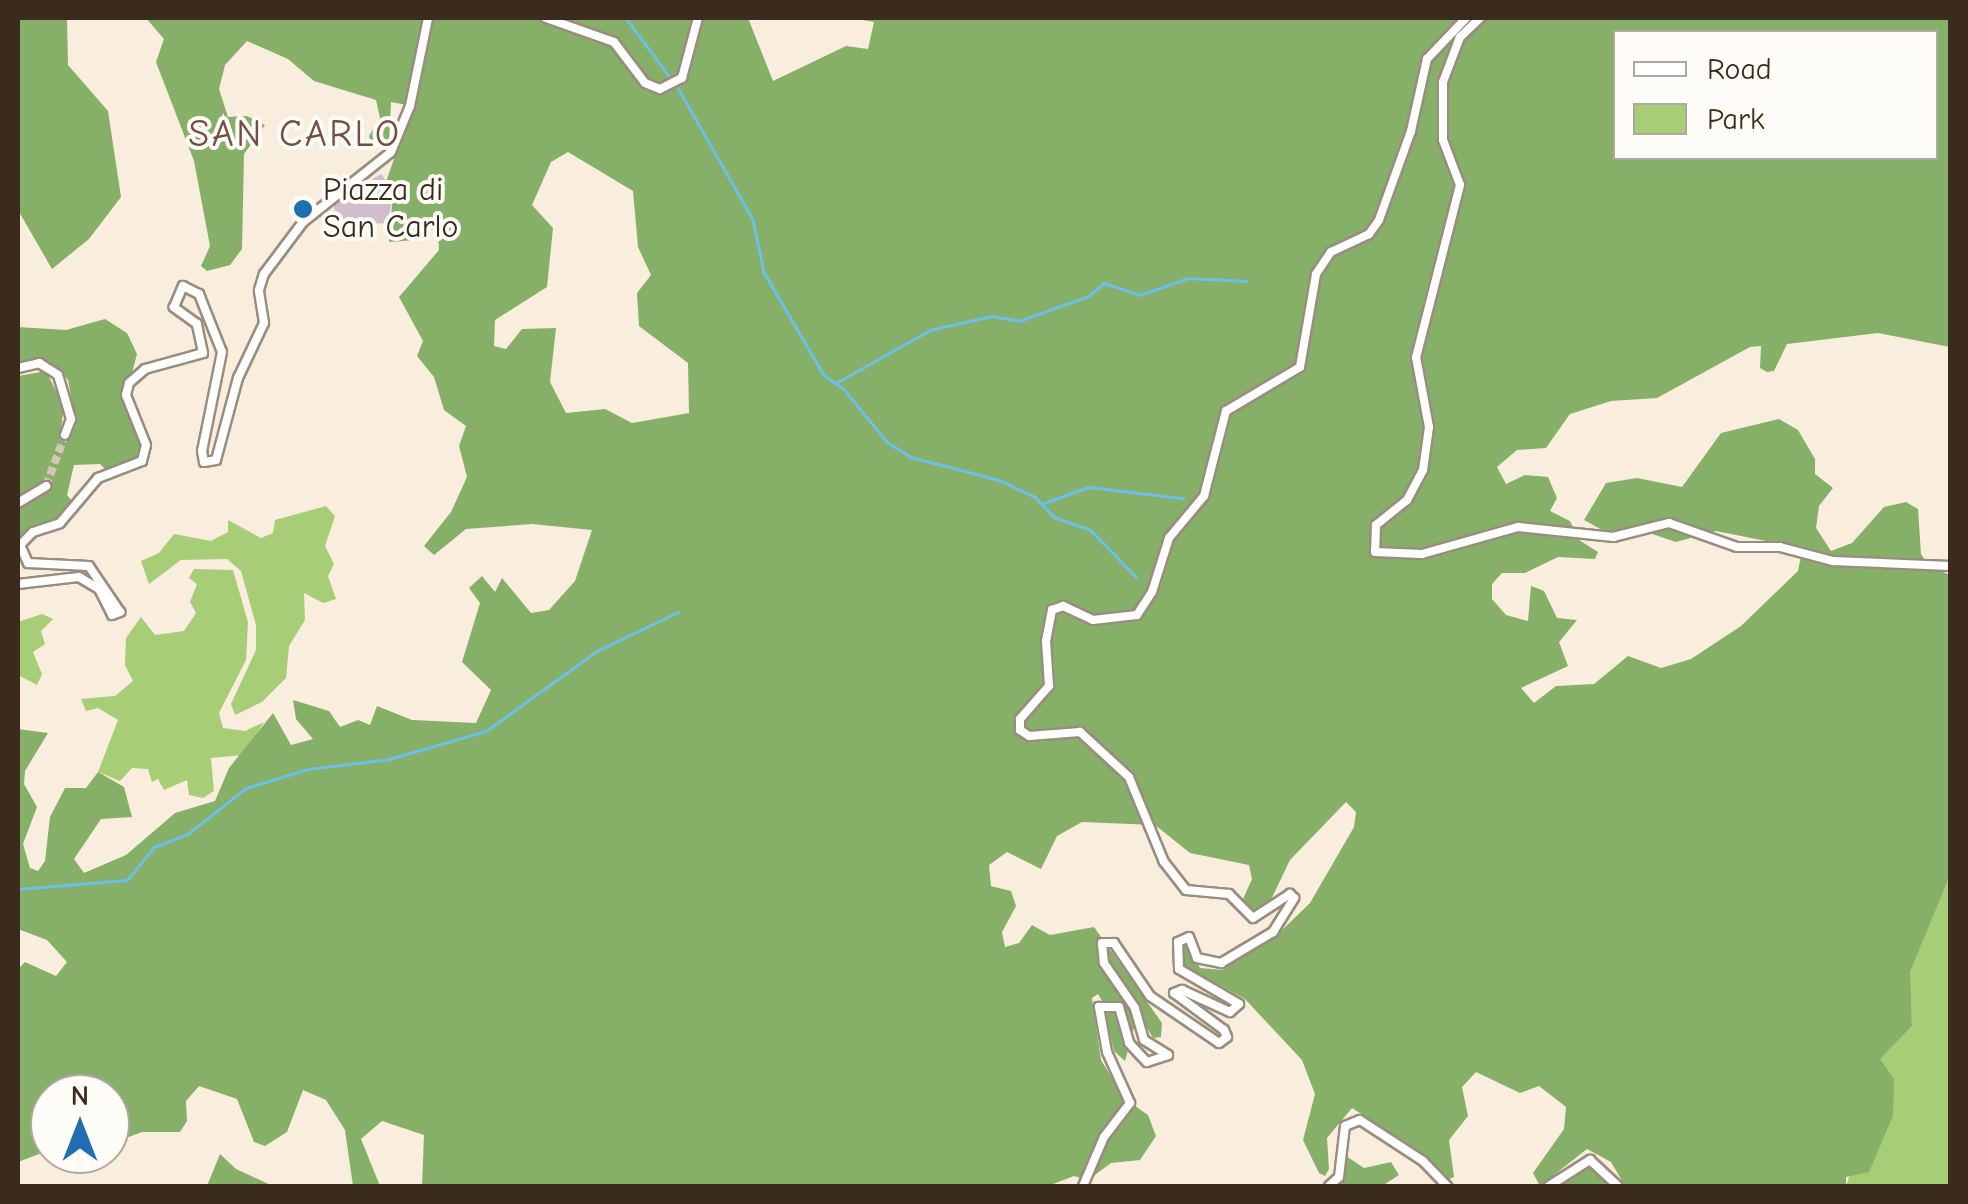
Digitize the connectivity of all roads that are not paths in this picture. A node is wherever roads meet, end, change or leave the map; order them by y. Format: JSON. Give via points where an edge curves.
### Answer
{"nodes":[{"id":1,"x":428,"y":18,"type":"edge"},
{"id":2,"x":546,"y":18,"type":"edge"},
{"id":3,"x":698,"y":18,"type":"edge"},
{"id":4,"x":1466,"y":18,"type":"edge"},
{"id":5,"x":1480,"y":18,"type":"edge"},
{"id":6,"x":18,"y":368,"type":"edge"},
{"id":7,"x":66,"y":435,"type":"tunnel mouth"},
{"id":8,"x":46,"y":486,"type":"tunnel mouth"},
{"id":9,"x":18,"y":503,"type":"edge"},
{"id":10,"x":1950,"y":566,"type":"edge"},
{"id":11,"x":18,"y":584,"type":"edge"},
{"id":12,"x":1083,"y":1186,"type":"edge"},
{"id":13,"x":1329,"y":1186,"type":"edge"},
{"id":14,"x":1447,"y":1186,"type":"edge"},
{"id":15,"x":1548,"y":1186,"type":"edge"},
{"id":16,"x":1618,"y":1186,"type":"edge"}],
"edges":[{"from":1,"to":11,"type":"street","via":[[396,146],[310,217],[260,282],[264,323],[238,378],[213,462],[204,462],[202,451],[222,352],[199,294],[183,286],[174,307],[197,324],[203,354],[144,369],[129,383],[126,394],[144,456],[132,469],[98,478],[60,522],[20,545],[28,563],[89,566],[119,615],[79,577]]},
{"from":2,"to":3,"type":"street","via":[[614,42],[645,83],[667,89],[679,82]]},
{"from":4,"to":12,"type":"street","via":[[1427,58],[1411,130],[1379,220],[1369,234],[1331,252],[1316,274],[1304,359],[1287,379],[1226,411],[1204,496],[1169,538],[1144,608],[1130,619],[1102,620],[1058,606],[1048,619],[1050,686],[1020,719],[1020,730],[1040,736],[1080,732],[1128,778],[1164,862],[1186,890],[1229,894],[1253,918],[1290,894],[1294,898],[1273,932],[1221,962],[1197,958],[1189,937],[1178,942],[1179,969],[1239,1004],[1230,1012],[1174,992],[1224,1030],[1222,1042],[1207,1039],[1150,996],[1109,940],[1100,948],[1135,1008],[1144,1040],[1168,1058],[1147,1062],[1129,1043],[1118,1007],[1099,1007],[1107,1052],[1130,1103],[1104,1138]]},
{"from":5,"to":10,"type":"street","via":[[1460,37],[1443,82],[1443,140],[1460,185],[1416,357],[1430,427],[1422,470],[1407,500],[1376,525],[1375,552],[1422,554],[1518,527],[1603,537],[1669,523],[1736,547],[1780,546],[1833,561]]},
{"from":6,"to":7,"type":"street","via":[[39,363],[58,376],[71,420]]},
{"from":8,"to":9,"type":"street"},
{"from":13,"to":14,"type":"street","via":[[1339,1177],[1345,1126],[1360,1120],[1424,1161]]},
{"from":15,"to":16,"type":"street","via":[[1590,1160]]}]}
